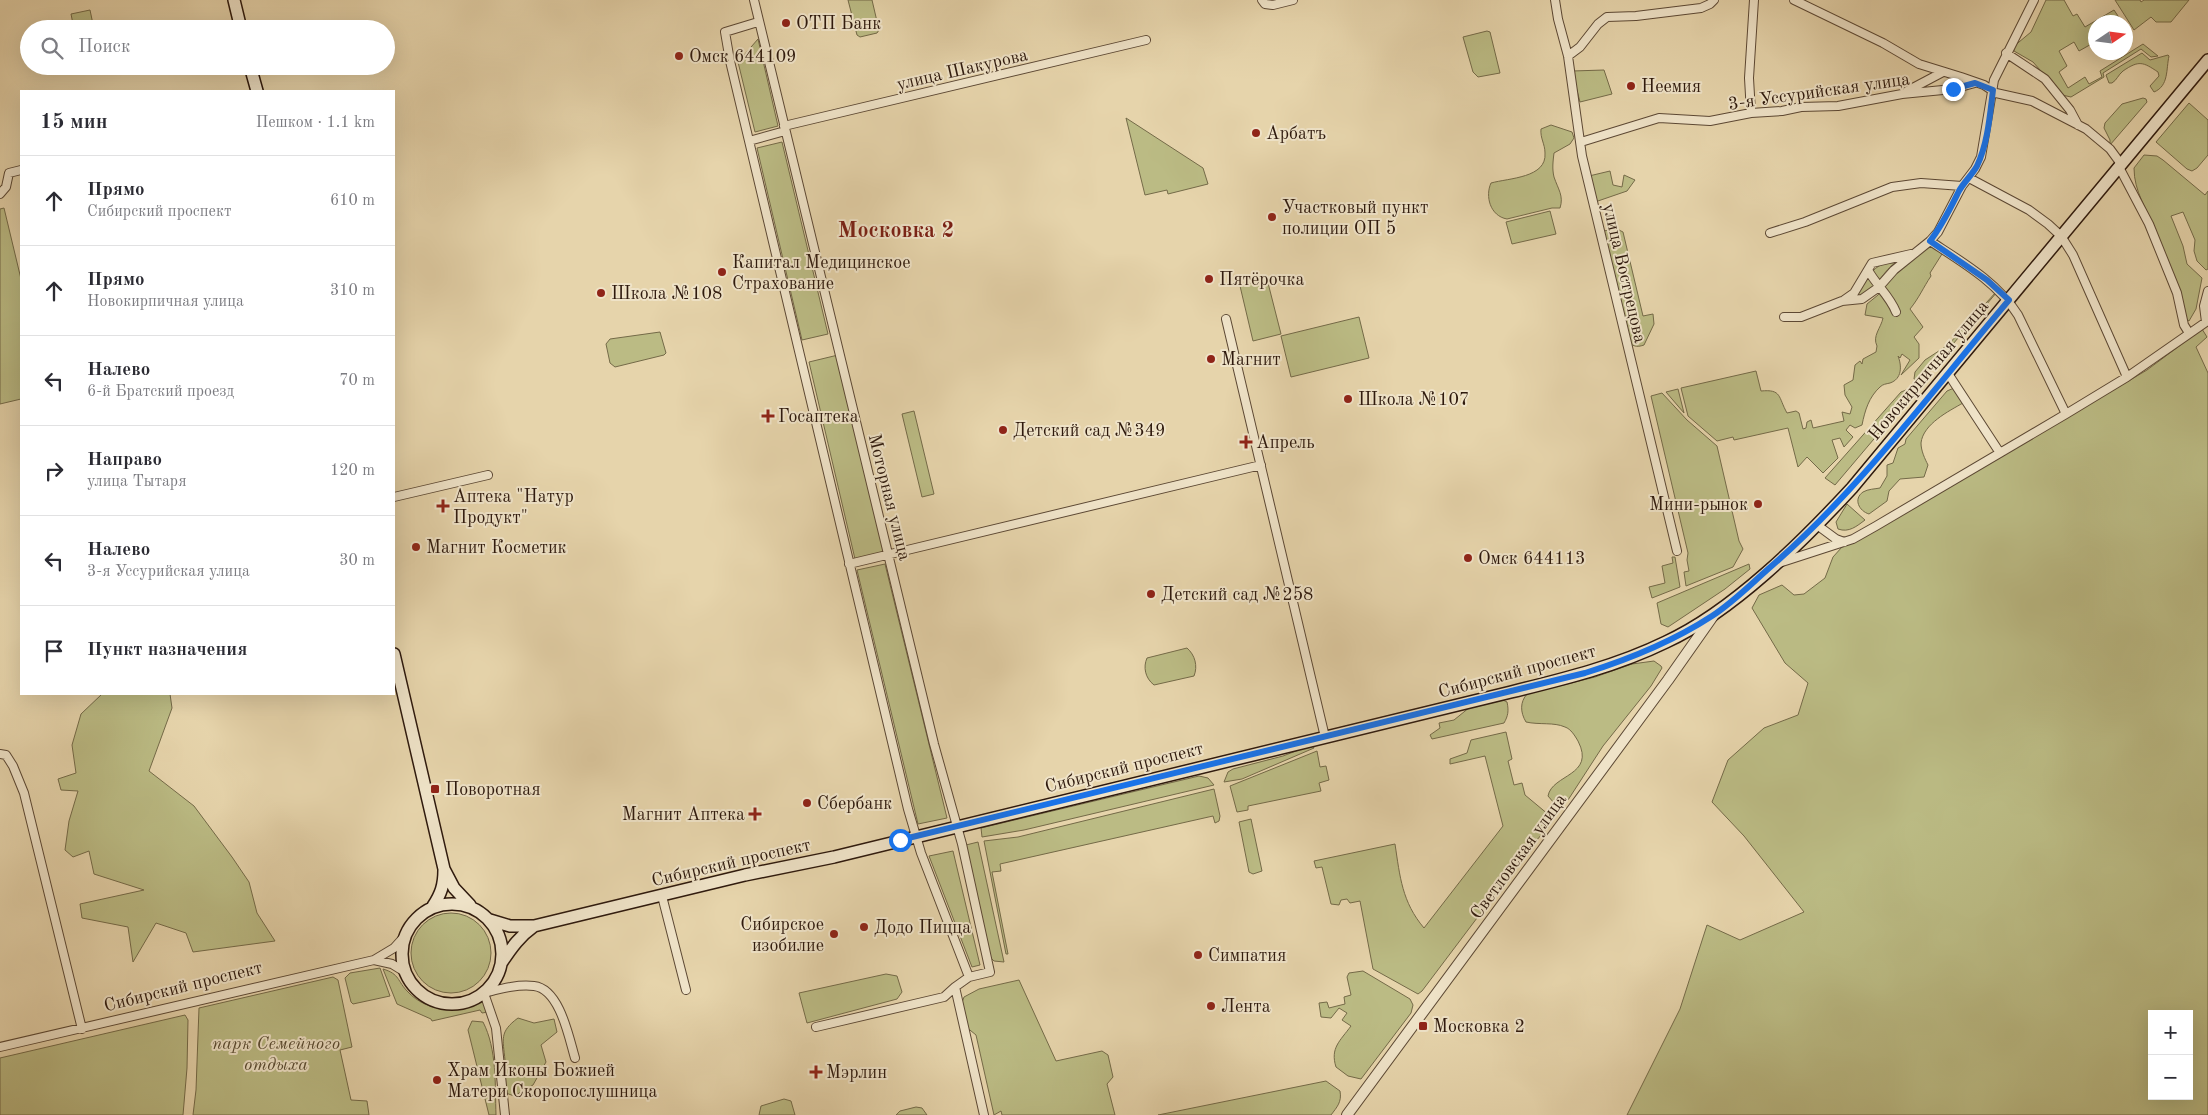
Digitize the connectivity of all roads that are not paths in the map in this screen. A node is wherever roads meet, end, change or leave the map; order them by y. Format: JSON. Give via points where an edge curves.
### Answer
{"nodes":[{"id":1,"x":234,"y":0,"type":"edge"},
{"id":2,"x":754,"y":0,"type":"edge"},
{"id":3,"x":1293,"y":0,"type":"edge"},
{"id":4,"x":1555,"y":0,"type":"edge"},
{"id":5,"x":1714,"y":0,"type":"edge"},
{"id":6,"x":1754,"y":0,"type":"edge"},
{"id":7,"x":1794,"y":0,"type":"edge"},
{"id":8,"x":2034,"y":0,"type":"edge"},
{"id":9,"x":1264,"y":2,"type":"edge"},
{"id":10,"x":239,"y":20,"type":"edge"},
{"id":11,"x":758,"y":22,"type":"junction"},
{"id":12,"x":1146,"y":40,"type":"dead end"},
{"id":13,"x":2006,"y":53,"type":"junction"},
{"id":14,"x":1568,"y":56,"type":"junction"},
{"id":15,"x":2208,"y":60,"type":"edge"},
{"id":16,"x":1942,"y":72,"type":"junction"},
{"id":17,"x":252,"y":75,"type":"edge"},
{"id":18,"x":1975,"y":83,"type":"junction"},
{"id":19,"x":256,"y":90,"type":"edge"},
{"id":20,"x":1993,"y":90,"type":"junction"},
{"id":21,"x":1902,"y":94,"type":"junction"},
{"id":22,"x":1751,"y":113,"type":"junction"},
{"id":23,"x":2078,"y":125,"type":"junction"},
{"id":24,"x":785,"y":129,"type":"junction"},
{"id":25,"x":749,"y":140,"type":"junction"},
{"id":26,"x":1580,"y":142,"type":"junction"},
{"id":27,"x":2120,"y":165,"type":"junction"},
{"id":28,"x":20,"y":170,"type":"edge"},
{"id":29,"x":1969,"y":178,"type":"junction"},
{"id":30,"x":1962,"y":186,"type":"junction"},
{"id":31,"x":0,"y":194,"type":"edge"},
{"id":32,"x":1770,"y":233,"type":"dead end"},
{"id":33,"x":2061,"y":236,"type":"junction"},
{"id":34,"x":1930,"y":241,"type":"junction"},
{"id":35,"x":1918,"y":251,"type":"junction"},
{"id":36,"x":1868,"y":270,"type":"junction"},
{"id":37,"x":1879,"y":287,"type":"junction"},
{"id":38,"x":2208,"y":291,"type":"edge"},
{"id":39,"x":2009,"y":300,"type":"junction"},
{"id":40,"x":1842,"y":301,"type":"junction"},
{"id":41,"x":1896,"y":312,"type":"dead end"},
{"id":42,"x":1784,"y":317,"type":"dead end"},
{"id":43,"x":1226,"y":319,"type":"dead end"},
{"id":44,"x":2189,"y":333,"type":"junction"},
{"id":45,"x":1947,"y":372,"type":"junction"},
{"id":46,"x":2126,"y":377,"type":"junction"},
{"id":47,"x":2066,"y":414,"type":"junction"},
{"id":48,"x":2000,"y":453,"type":"junction"},
{"id":49,"x":1261,"y":465,"type":"junction"},
{"id":50,"x":488,"y":475,"type":"dead end"},
{"id":51,"x":395,"y":497,"type":"edge"},
{"id":52,"x":1817,"y":526,"type":"junction"},
{"id":53,"x":1844,"y":542,"type":"junction"},
{"id":54,"x":1677,"y":551,"type":"dead end"},
{"id":55,"x":888,"y":554,"type":"junction"},
{"id":56,"x":849,"y":564,"type":"junction"},
{"id":57,"x":1773,"y":565,"type":"junction"},
{"id":58,"x":1713,"y":616,"type":"junction"},
{"id":59,"x":395,"y":658,"type":"edge"},
{"id":60,"x":1326,"y":737,"type":"junction"},
{"id":61,"x":0,"y":754,"type":"edge"},
{"id":62,"x":957,"y":826,"type":"junction"},
{"id":63,"x":916,"y":836,"type":"junction"},
{"id":64,"x":444,"y":869,"type":"junction"},
{"id":65,"x":662,"y":896,"type":"junction"},
{"id":66,"x":433,"y":906,"type":"junction"},
{"id":67,"x":472,"y":907,"type":"junction"},
{"id":68,"x":490,"y":920,"type":"junction"},
{"id":69,"x":534,"y":926,"type":"junction"},
{"id":70,"x":403,"y":938,"type":"junction"},
{"id":71,"x":374,"y":960,"type":"junction"},
{"id":72,"x":502,"y":962,"type":"junction"},
{"id":73,"x":405,"y":972,"type":"junction"},
{"id":74,"x":969,"y":977,"type":"junction"},
{"id":75,"x":955,"y":987,"type":"junction"},
{"id":76,"x":686,"y":990,"type":"dead end"},
{"id":77,"x":484,"y":993,"type":"junction"},
{"id":78,"x":816,"y":1027,"type":"dead end"},
{"id":79,"x":82,"y":1029,"type":"junction"},
{"id":80,"x":0,"y":1047,"type":"edge"},
{"id":81,"x":575,"y":1058,"type":"dead end"},
{"id":82,"x":505,"y":1115,"type":"edge"},
{"id":83,"x":984,"y":1115,"type":"edge"},
{"id":84,"x":1347,"y":1115,"type":"edge"}],
"edges":[{"from":1,"to":10,"type":"main road"},
{"from":2,"to":11,"type":"street","name":"Моторная улица"},
{"from":3,"to":9,"type":"street","via":[[1273,5]]},
{"from":4,"to":14,"type":"street","name":"улица Вострецова"},
{"from":5,"to":14,"type":"street","via":[[1701,8],[1608,17]]},
{"from":6,"to":22,"type":"street","via":[[1749,78]]},
{"from":7,"to":16,"type":"street","via":[[1919,64]]},
{"from":8,"to":13,"type":"street"},
{"from":11,"to":24,"type":"street","name":"Моторная улица"},
{"from":11,"to":25,"type":"street","via":[[725,32]]},
{"from":12,"to":24,"type":"street","name":"улица Шакурова"},
{"from":13,"to":20,"type":"street"},
{"from":13,"to":23,"type":"street","via":[[2045,79]]},
{"from":14,"to":26,"type":"street","name":"улица Вострецова"},
{"from":15,"to":27,"type":"main road","name":"Новокирпичная улица"},
{"from":16,"to":18,"type":"street"},
{"from":16,"to":21,"type":"street"},
{"from":17,"to":19,"type":"main road"},
{"from":18,"to":20,"type":"street"},
{"from":18,"to":21,"type":"street","name":"3-я Уссурийская улица","via":[[1953,89]]},
{"from":20,"to":23,"type":"street","via":[[2032,101]]},
{"from":20,"to":29,"type":"street","via":[[1981,157]]},
{"from":21,"to":22,"type":"street","name":"3-я Уссурийская улица","via":[[1838,106]]},
{"from":22,"to":26,"type":"street","name":"3-я Уссурийская улица","via":[[1710,121],[1659,118]]},
{"from":23,"to":27,"type":"street","via":[[2096,136]]},
{"from":24,"to":25,"type":"street","name":"улица Шакурова"},
{"from":24,"to":55,"type":"street","name":"Моторная улица"},
{"from":25,"to":56,"type":"street"},
{"from":26,"to":54,"type":"street","name":"улица Вострецова"},
{"from":27,"to":33,"type":"main road","name":"Новокирпичная улица"},
{"from":27,"to":44,"type":"street","via":[[2149,224],[2177,293]]},
{"from":28,"to":31,"type":"street","via":[[9,173],[6,187]]},
{"from":29,"to":30,"type":"street"},
{"from":29,"to":33,"type":"street","via":[[2029,210]]},
{"from":30,"to":32,"type":"street","via":[[1921,183],[1892,187]]},
{"from":30,"to":34,"type":"street"},
{"from":33,"to":39,"type":"main road","name":"Новокирпичная улица"},
{"from":33,"to":46,"type":"street","via":[[2073,255]]},
{"from":34,"to":35,"type":"street"},
{"from":34,"to":39,"type":"street","via":[[1987,280]]},
{"from":35,"to":36,"type":"street","via":[[1877,260]]},
{"from":35,"to":37,"type":"street"},
{"from":36,"to":37,"type":"street"},
{"from":36,"to":40,"type":"street","via":[[1854,293]]},
{"from":37,"to":40,"type":"street","via":[[1862,299]]},
{"from":37,"to":41,"type":"street"},
{"from":38,"to":44,"type":"street","via":[[2204,306],[2206,322]]},
{"from":39,"to":45,"type":"main road","name":"Новокирпичная улица"},
{"from":39,"to":47,"type":"street"},
{"from":40,"to":42,"type":"street","via":[[1801,317]]},
{"from":43,"to":49,"type":"street"},
{"from":44,"to":46,"type":"street"},
{"from":45,"to":48,"type":"street"},
{"from":45,"to":52,"type":"main road","name":"Новокирпичная улица","via":[[1860,480]]},
{"from":46,"to":47,"type":"street"},
{"from":47,"to":48,"type":"street"},
{"from":48,"to":53,"type":"street"},
{"from":49,"to":55,"type":"street"},
{"from":49,"to":60,"type":"street"},
{"from":50,"to":51,"type":"street"},
{"from":52,"to":53,"type":"street"},
{"from":52,"to":57,"type":"main road","name":"Новокирпичная улица"},
{"from":53,"to":57,"type":"street"},
{"from":55,"to":56,"type":"street"},
{"from":55,"to":62,"type":"street","name":"Моторная улица"},
{"from":56,"to":63,"type":"street"},
{"from":57,"to":58,"type":"main road","name":"Новокирпичная улица"},
{"from":58,"to":60,"type":"main road","name":"Сибирский проспект","via":[[1668,642],[1627,660]]},
{"from":58,"to":84,"type":"street","name":"Светловская улица"},
{"from":59,"to":64,"type":"main road"},
{"from":60,"to":62,"type":"main road","name":"Сибирский проспект"},
{"from":61,"to":79,"type":"street","via":[[10,760],[24,792]]},
{"from":62,"to":63,"type":"main road","name":"Сибирский проспект"},
{"from":62,"to":74,"type":"street","name":"Моторная улица","via":[[990,972]]},
{"from":63,"to":65,"type":"main road","name":"Сибирский проспект"},
{"from":63,"to":74,"type":"street"},
{"from":64,"to":66,"type":"main road","via":[[444,882]]},
{"from":64,"to":67,"type":"main road","via":[[454,888]]},
{"from":65,"to":69,"type":"main road","name":"Сибирский проспект"},
{"from":65,"to":76,"type":"street"},
{"from":66,"to":67,"type":"main road","via":[[460,903]]},
{"from":66,"to":70,"type":"main road","name":"Сибирский проспект","via":[[418,915]]},
{"from":67,"to":68,"type":"main road"},
{"from":68,"to":69,"type":"main road","via":[[510,926]]},
{"from":68,"to":72,"type":"main road","via":[[499,938]]},
{"from":69,"to":72,"type":"main road","via":[[514,944]]},
{"from":70,"to":71,"type":"street","name":"Сибирский проспект","via":[[394,948]]},
{"from":70,"to":73,"type":"main road","via":[[401,953]]},
{"from":71,"to":73,"type":"street","via":[[392,964]]},
{"from":71,"to":79,"type":"street","name":"Сибирский проспект"},
{"from":72,"to":77,"type":"main road","via":[[494,982]]},
{"from":73,"to":77,"type":"main road","via":[[426,998],[441,1003],[471,1001]]},
{"from":74,"to":75,"type":"street"},
{"from":75,"to":78,"type":"street","via":[[944,997]]},
{"from":75,"to":83,"type":"street"},
{"from":77,"to":81,"type":"street","via":[[509,987],[544,989],[560,1010]]},
{"from":77,"to":82,"type":"street","via":[[496,1028]]},
{"from":79,"to":80,"type":"street","name":"Сибирский проспект"}]}
